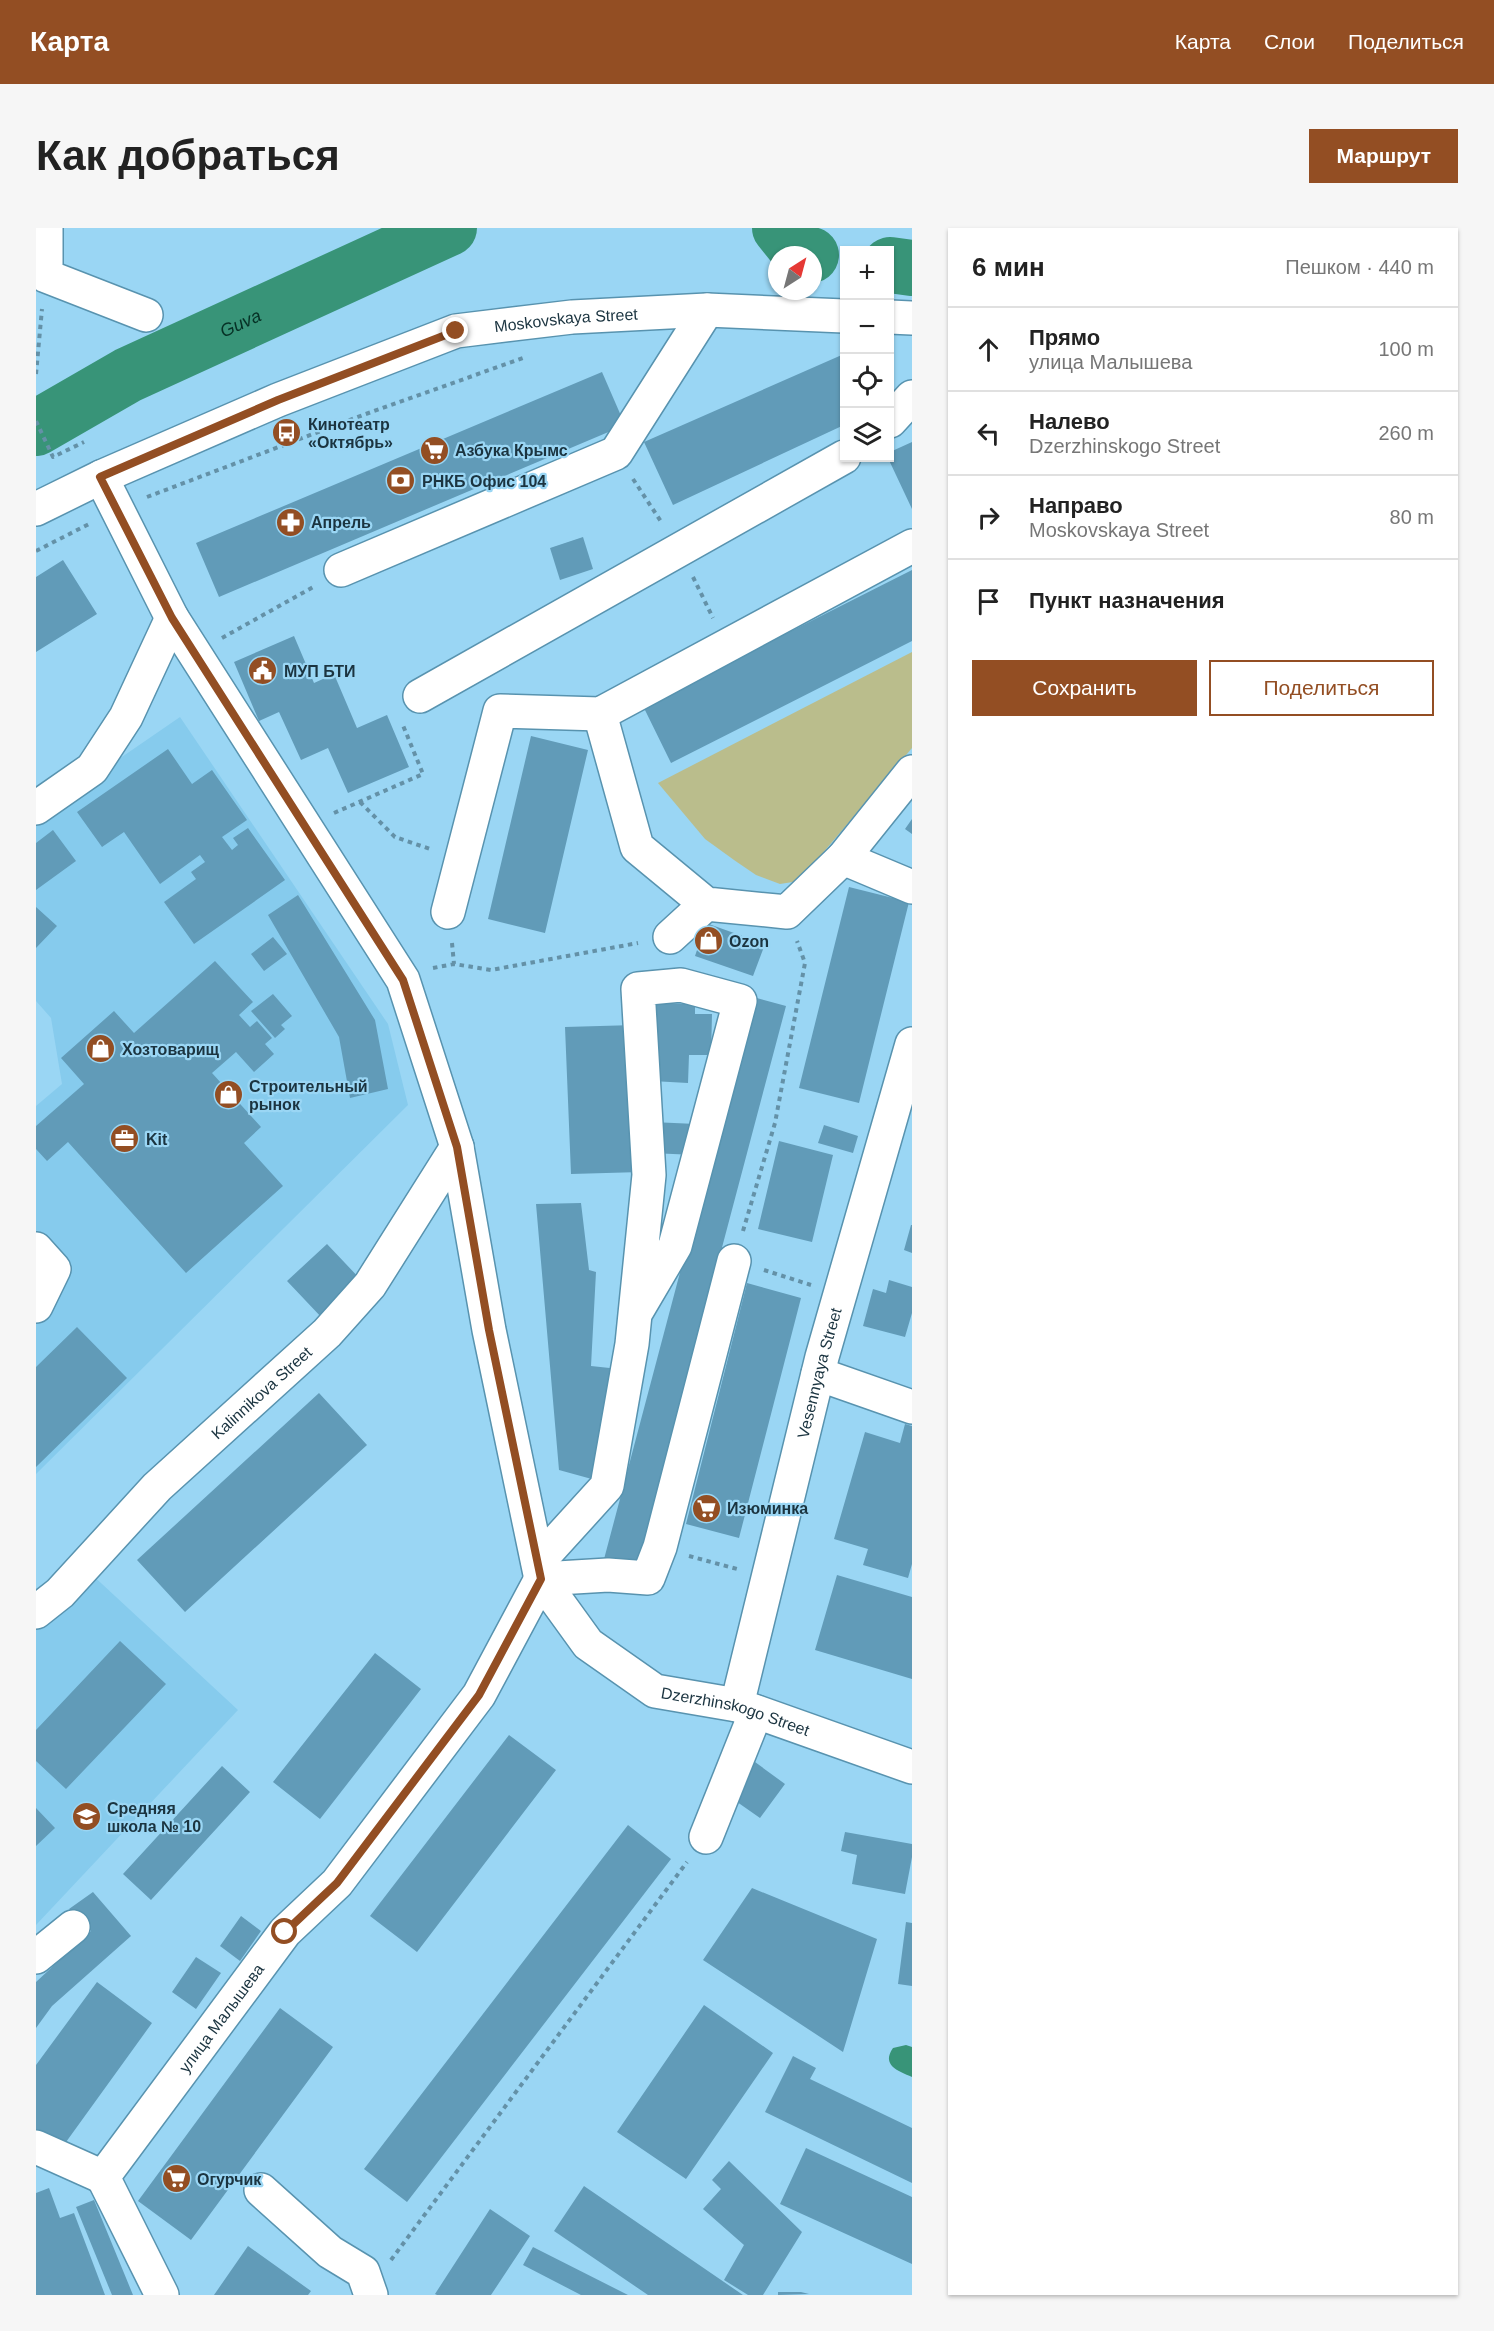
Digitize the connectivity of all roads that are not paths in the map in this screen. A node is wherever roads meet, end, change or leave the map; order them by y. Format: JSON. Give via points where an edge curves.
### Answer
{"nodes":[{"id":1,"x":46,"y":228,"type":"edge"},
{"id":2,"x":707,"y":310,"type":"junction"},
{"id":3,"x":146,"y":315,"type":"dead end"},
{"id":4,"x":840,"y":316,"type":"edge"},
{"id":5,"x":894,"y":317,"type":"edge"},
{"id":6,"x":912,"y":318,"type":"edge"},
{"id":7,"x":912,"y":397,"type":"edge"},
{"id":8,"x":894,"y":417,"type":"edge"},
{"id":9,"x":840,"y":459,"type":"edge"},
{"id":10,"x":100,"y":477,"type":"junction"},
{"id":11,"x":36,"y":509,"type":"edge"},
{"id":12,"x":912,"y":546,"type":"edge"},
{"id":13,"x":341,"y":570,"type":"road end"},
{"id":14,"x":172,"y":618,"type":"junction"},
{"id":15,"x":420,"y":696,"type":"road end"},
{"id":16,"x":600,"y":714,"type":"junction"},
{"id":17,"x":912,"y":772,"type":"edge"},
{"id":18,"x":36,"y":807,"type":"edge"},
{"id":19,"x":843,"y":858,"type":"junction"},
{"id":20,"x":912,"y":887,"type":"edge"},
{"id":21,"x":706,"y":904,"type":"junction"},
{"id":22,"x":448,"y":912,"type":"dead end"},
{"id":23,"x":670,"y":937,"type":"road end"},
{"id":24,"x":911,"y":1050,"type":"edge"},
{"id":25,"x":457,"y":1147,"type":"junction"},
{"id":26,"x":36,"y":1249,"type":"edge"},
{"id":27,"x":734,"y":1261,"type":"road end"},
{"id":28,"x":36,"y":1306,"type":"edge"},
{"id":29,"x":635,"y":1314,"type":"junction"},
{"id":30,"x":818,"y":1374,"type":"junction"},
{"id":31,"x":912,"y":1407,"type":"edge"},
{"id":32,"x":539,"y":1570,"type":"junction"},
{"id":33,"x":36,"y":1612,"type":"edge"},
{"id":34,"x":747,"y":1708,"type":"junction"},
{"id":35,"x":912,"y":1767,"type":"edge"},
{"id":36,"x":706,"y":1837,"type":"road end"},
{"id":37,"x":73,"y":1927,"type":"dead end"},
{"id":38,"x":36,"y":1957,"type":"edge"},
{"id":39,"x":36,"y":2147,"type":"edge"},
{"id":40,"x":103,"y":2177,"type":"junction"},
{"id":41,"x":261,"y":2190,"type":"dead end"},
{"id":42,"x":370,"y":2292,"type":"edge"},
{"id":43,"x":162,"y":2295,"type":"edge"}],
"edges":[{"from":1,"to":3,"type":"street","via":[[45,276]]},
{"from":2,"to":4,"type":"street","name":"Moskovskaya Street"},
{"from":2,"to":10,"type":"street","name":"Moskovskaya Street","via":[[572,317],[456,331],[278,400]]},
{"from":2,"to":13,"type":"street","via":[[616,453]]},
{"from":5,"to":6,"type":"street"},
{"from":7,"to":8,"type":"street"},
{"from":9,"to":15,"type":"street"},
{"from":10,"to":11,"type":"street","name":"Moskovskaya Street"},
{"from":10,"to":14,"type":"street","name":"Dzerzhinskogo Street"},
{"from":12,"to":16,"type":"street"},
{"from":14,"to":18,"type":"street","via":[[126,717],[92,769]]},
{"from":14,"to":25,"type":"street","name":"Dzerzhinskogo Street","via":[[403,980]]},
{"from":16,"to":21,"type":"street","via":[[637,847]]},
{"from":16,"to":22,"type":"street","via":[[500,711]]},
{"from":17,"to":19,"type":"street"},
{"from":19,"to":20,"type":"street"},
{"from":19,"to":21,"type":"street","via":[[788,912]]},
{"from":21,"to":23,"type":"street"},
{"from":24,"to":30,"type":"street","name":"Vesennyaya Street"},
{"from":25,"to":32,"type":"street","name":"Dzerzhinskogo Street","via":[[489,1330]]},
{"from":25,"to":33,"type":"street","name":"Kalinnikova Street","via":[[370,1284],[327,1333],[157,1486],[60,1593]]},
{"from":26,"to":28,"type":"street","via":[[54,1269]]},
{"from":27,"to":32,"type":"street","via":[[660,1549],[648,1578]]},
{"from":29,"to":29,"type":"street","name":"улица Малышева","via":[[648,1175],[638,989],[681,985],[740,1001],[675,1246]]},
{"from":29,"to":32,"type":"street","name":"улица Малышева","via":[[607,1486]]},
{"from":30,"to":31,"type":"street"},
{"from":30,"to":34,"type":"street","name":"Vesennyaya Street","via":[[768,1576]]},
{"from":32,"to":34,"type":"street","name":"Dzerzhinskogo Street","via":[[588,1644],[655,1691]]},
{"from":32,"to":40,"type":"street","name":"улица Малышева","via":[[479,1695],[337,1883],[285,1932]]},
{"from":34,"to":35,"type":"street","name":"Dzerzhinskogo Street"},
{"from":34,"to":36,"type":"street","name":"Vesennyaya Street"},
{"from":37,"to":38,"type":"street"},
{"from":39,"to":40,"type":"street"},
{"from":40,"to":43,"type":"street"},
{"from":41,"to":42,"type":"street","via":[[330,2252],[363,2272]]}]}
